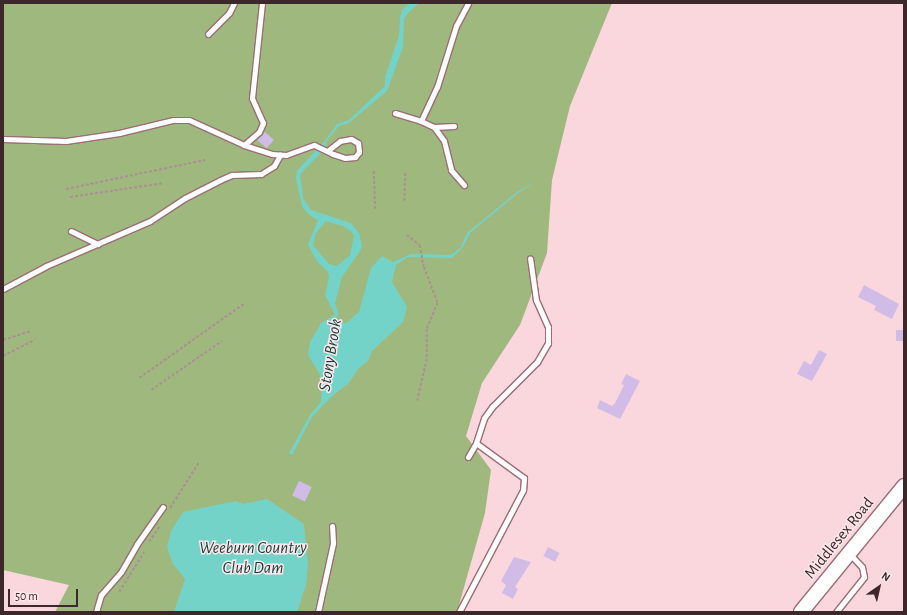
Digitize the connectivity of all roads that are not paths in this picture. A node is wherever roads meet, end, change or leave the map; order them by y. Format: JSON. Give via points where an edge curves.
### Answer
{"nodes":[{"id":1,"x":234,"y":3,"type":"edge"},
{"id":2,"x":262,"y":3,"type":"edge"},
{"id":3,"x":468,"y":3,"type":"edge"},
{"id":4,"x":208,"y":34,"type":"dead end"},
{"id":5,"x":395,"y":113,"type":"dead end"},
{"id":6,"x":421,"y":121,"type":"junction"},
{"id":7,"x":454,"y":126,"type":"dead end"},
{"id":8,"x":434,"y":127,"type":"junction"},
{"id":9,"x":3,"y":139,"type":"edge"},
{"id":10,"x":244,"y":145,"type":"junction"},
{"id":11,"x":326,"y":150,"type":"junction"},
{"id":12,"x":280,"y":155,"type":"junction"},
{"id":13,"x":464,"y":185,"type":"dead end"},
{"id":14,"x":71,"y":231,"type":"dead end"},
{"id":15,"x":98,"y":244,"type":"junction"},
{"id":16,"x":530,"y":258,"type":"dead end"},
{"id":17,"x":3,"y":289,"type":"edge"},
{"id":18,"x":476,"y":443,"type":"junction"},
{"id":19,"x":468,"y":457,"type":"dead end"},
{"id":20,"x":904,"y":486,"type":"edge"},
{"id":21,"x":163,"y":508,"type":"dead end"},
{"id":22,"x":332,"y":526,"type":"dead end"},
{"id":23,"x":849,"y":554,"type":"junction"},
{"id":24,"x":96,"y":612,"type":"edge"},
{"id":25,"x":318,"y":612,"type":"edge"},
{"id":26,"x":459,"y":612,"type":"edge"},
{"id":27,"x":801,"y":612,"type":"edge"},
{"id":28,"x":836,"y":612,"type":"edge"}],
"edges":[{"from":1,"to":4,"type":"lane","via":[[229,13]]},
{"from":2,"to":10,"type":"lane","via":[[252,98],[263,123],[259,132]]},
{"from":3,"to":6,"type":"lane","via":[[456,26],[437,87]]},
{"from":5,"to":6,"type":"lane"},
{"from":6,"to":8,"type":"lane"},
{"from":7,"to":8,"type":"lane"},
{"from":8,"to":13,"type":"lane","via":[[444,141],[451,170]]},
{"from":9,"to":10,"type":"lane","via":[[66,140],[119,133],[173,120],[189,120]]},
{"from":10,"to":12,"type":"lane"},
{"from":11,"to":11,"type":"lane","via":[[345,158],[355,157],[359,152],[358,143],[351,139]]},
{"from":11,"to":12,"type":"lane","via":[[314,145]]},
{"from":12,"to":15,"type":"lane","via":[[274,166],[261,174],[232,175],[220,180],[185,198],[150,222]]},
{"from":14,"to":15,"type":"lane"},
{"from":15,"to":17,"type":"lane","via":[[46,266]]},
{"from":16,"to":18,"type":"lane","via":[[536,300],[548,327],[548,343],[537,362],[492,406],[484,418]]},
{"from":18,"to":19,"type":"lane"},
{"from":18,"to":26,"type":"lane","via":[[524,478],[523,490]]},
{"from":20,"to":23,"type":"main road","name":"Middlesex Road"},
{"from":21,"to":24,"type":"lane","via":[[121,572],[101,595]]},
{"from":22,"to":25,"type":"lane","via":[[333,542]]},
{"from":23,"to":27,"type":"main road","name":"Middlesex Road"},
{"from":23,"to":28,"type":"lane","via":[[862,566],[864,577]]}]}
